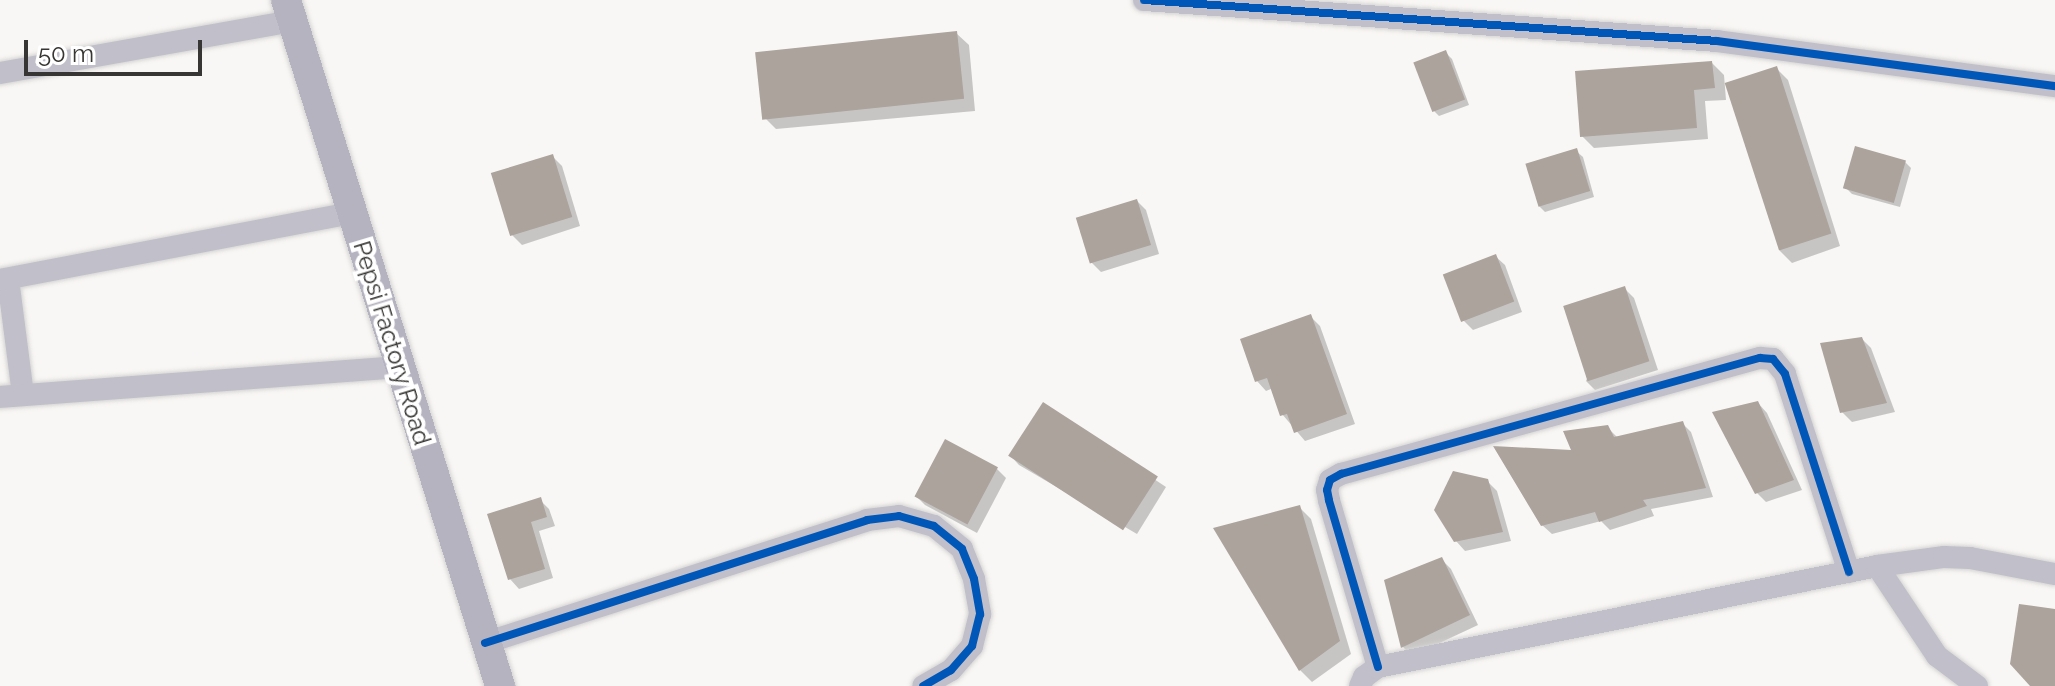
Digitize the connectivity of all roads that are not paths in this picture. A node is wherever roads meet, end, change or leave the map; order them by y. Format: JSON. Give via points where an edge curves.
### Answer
{"nodes":[{"id":1,"x":1144,"y":0,"type":"edge"},
{"id":2,"x":289,"y":11,"type":"edge"},
{"id":3,"x":0,"y":73,"type":"edge"},
{"id":4,"x":2055,"y":86,"type":"edge"},
{"id":5,"x":352,"y":213,"type":"junction"},
{"id":6,"x":4,"y":279,"type":"edge"},
{"id":7,"x":399,"y":367,"type":"junction"},
{"id":8,"x":23,"y":395,"type":"junction"},
{"id":9,"x":0,"y":397,"type":"edge"},
{"id":10,"x":1877,"y":566,"type":"junction"},
{"id":11,"x":1849,"y":572,"type":"junction"},
{"id":12,"x":2055,"y":574,"type":"edge"},
{"id":13,"x":485,"y":643,"type":"junction"},
{"id":14,"x":1378,"y":667,"type":"junction"},
{"id":15,"x":500,"y":686,"type":"edge"},
{"id":16,"x":923,"y":686,"type":"edge"},
{"id":17,"x":1360,"y":686,"type":"edge"},
{"id":18,"x":1977,"y":686,"type":"edge"}],
"edges":[{"from":1,"to":4,"type":"street","via":[[1717,41]]},
{"from":2,"to":3,"type":"street"},
{"from":2,"to":5,"type":"main road","name":"Pepsi Factory Road"},
{"from":5,"to":6,"type":"street"},
{"from":5,"to":7,"type":"main road","name":"Pepsi Factory Road"},
{"from":6,"to":8,"type":"street"},
{"from":7,"to":8,"type":"street"},
{"from":7,"to":13,"type":"main road","name":"Pepsi Factory Road"},
{"from":8,"to":9,"type":"street"},
{"from":10,"to":11,"type":"street"},
{"from":10,"to":12,"type":"street","via":[[1970,558]]},
{"from":10,"to":18,"type":"street","via":[[1937,656]]},
{"from":11,"to":14,"type":"street"},
{"from":11,"to":14,"type":"street","via":[[1785,374],[1773,359],[1760,358],[1330,480],[1329,500]]},
{"from":13,"to":15,"type":"main road","name":"Pepsi Factory Road"},
{"from":13,"to":16,"type":"street","via":[[867,520],[899,516],[934,526],[962,549],[980,614],[972,646],[951,670]]},
{"from":14,"to":17,"type":"street"}]}
